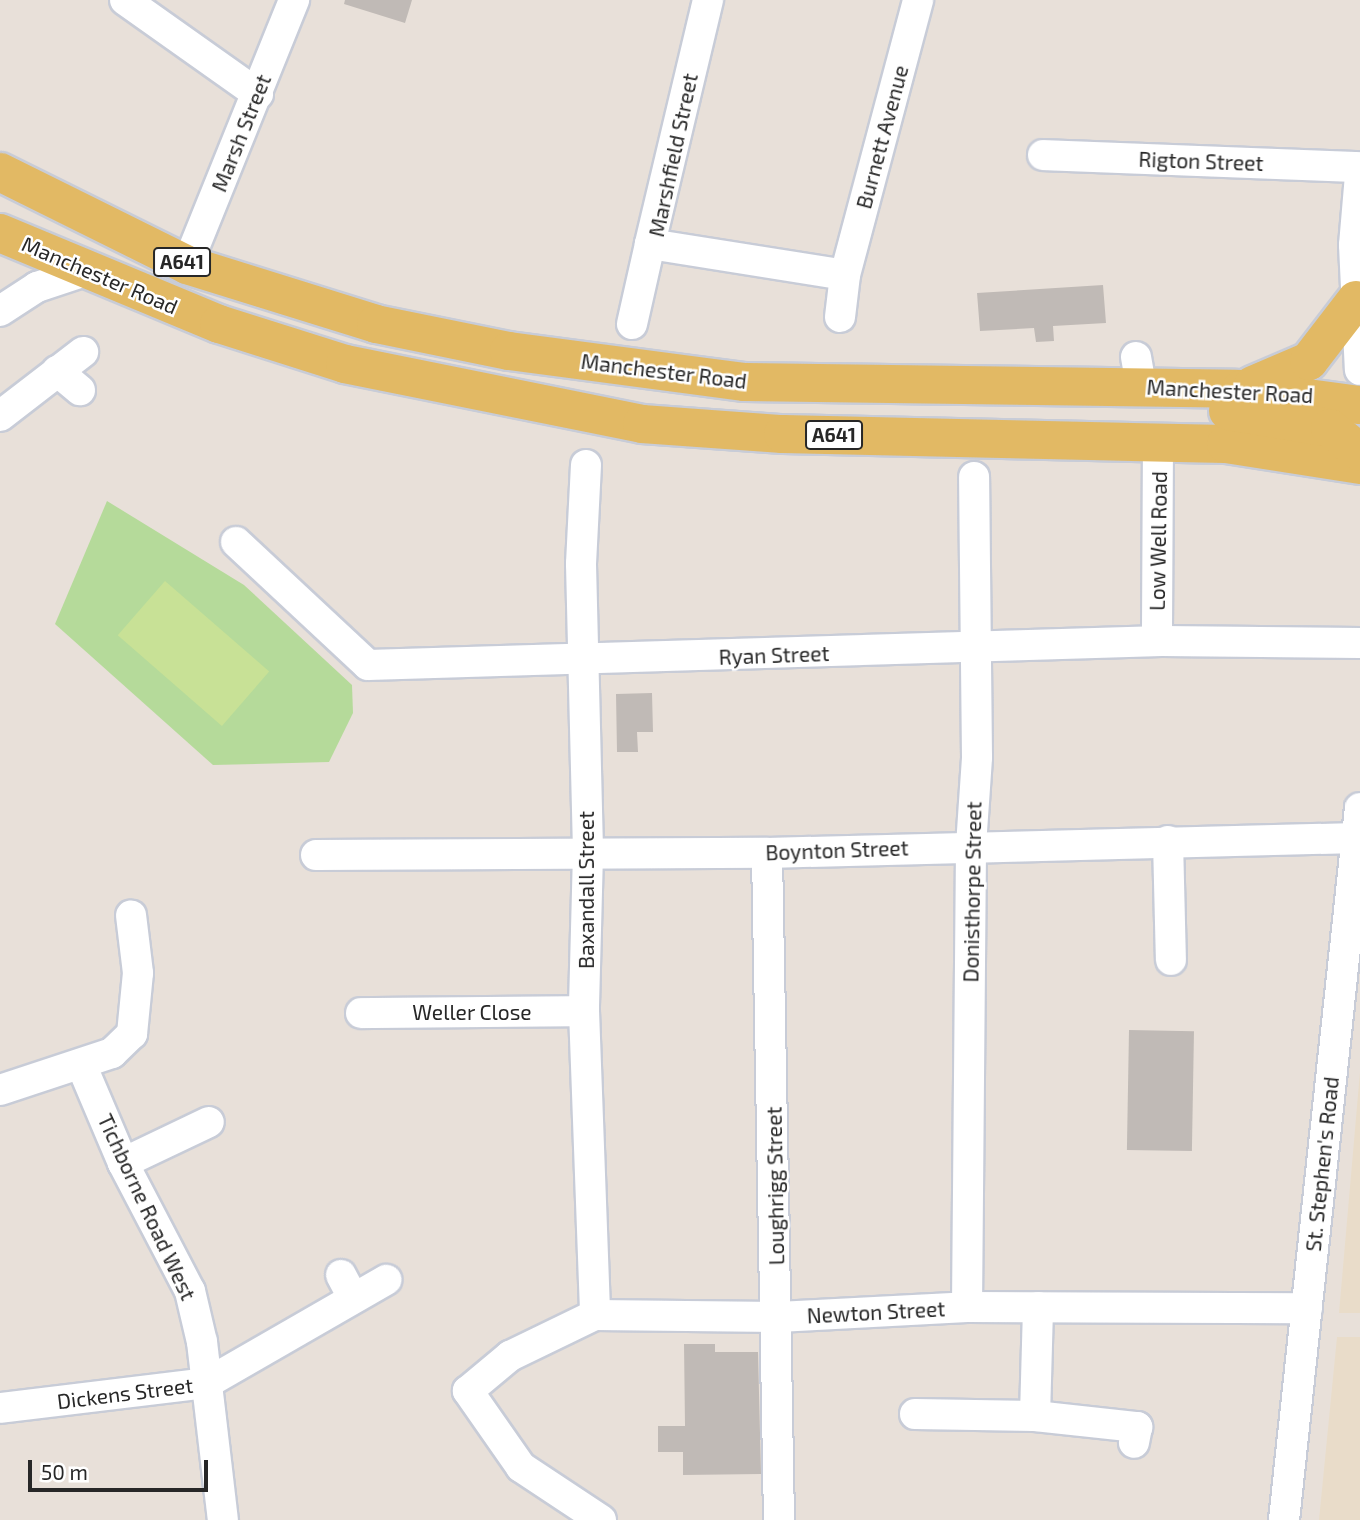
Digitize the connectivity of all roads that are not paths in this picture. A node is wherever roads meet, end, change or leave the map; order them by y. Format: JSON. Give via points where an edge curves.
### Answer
{"nodes":[{"id":1,"x":125,"y":0,"type":"edge"},
{"id":2,"x":294,"y":0,"type":"edge"},
{"id":3,"x":708,"y":0,"type":"edge"},
{"id":4,"x":918,"y":0,"type":"edge"},
{"id":5,"x":258,"y":94,"type":"junction"},
{"id":6,"x":1043,"y":155,"type":"dead end"},
{"id":7,"x":1360,"y":167,"type":"edge"},
{"id":8,"x":0,"y":172,"type":"edge"},
{"id":9,"x":1360,"y":175,"type":"edge"},
{"id":10,"x":0,"y":233,"type":"edge"},
{"id":11,"x":650,"y":244,"type":"junction"},
{"id":12,"x":187,"y":265,"type":"junction"},
{"id":13,"x":88,"y":270,"type":"junction"},
{"id":14,"x":845,"y":275,"type":"junction"},
{"id":15,"x":1356,"y":300,"type":"junction"},
{"id":16,"x":0,"y":311,"type":"edge"},
{"id":17,"x":840,"y":317,"type":"dead end"},
{"id":18,"x":632,"y":324,"type":"dead end"},
{"id":19,"x":83,"y":352,"type":"dead end"},
{"id":20,"x":1360,"y":370,"type":"edge"},
{"id":21,"x":57,"y":371,"type":"junction"},
{"id":22,"x":1179,"y":388,"type":"junction"},
{"id":23,"x":1241,"y":389,"type":"junction"},
{"id":24,"x":79,"y":390,"type":"dead end"},
{"id":25,"x":1360,"y":405,"type":"edge"},
{"id":26,"x":0,"y":416,"type":"edge"},
{"id":27,"x":1158,"y":440,"type":"junction"},
{"id":28,"x":1360,"y":452,"type":"edge"},
{"id":29,"x":586,"y":464,"type":"dead end"},
{"id":30,"x":1360,"y":466,"type":"edge"},
{"id":31,"x":974,"y":477,"type":"dead end"},
{"id":32,"x":236,"y":542,"type":"dead end"},
{"id":33,"x":1162,"y":641,"type":"junction"},
{"id":34,"x":1360,"y":643,"type":"edge"},
{"id":35,"x":976,"y":650,"type":"junction"},
{"id":36,"x":584,"y":660,"type":"junction"},
{"id":37,"x":1360,"y":808,"type":"edge"},
{"id":38,"x":1357,"y":838,"type":"junction"},
{"id":39,"x":1168,"y":841,"type":"junction"},
{"id":40,"x":971,"y":846,"type":"junction"},
{"id":41,"x":587,"y":853,"type":"junction"},
{"id":42,"x":767,"y":853,"type":"junction"},
{"id":43,"x":316,"y":855,"type":"dead end"},
{"id":44,"x":131,"y":915,"type":"dead end"},
{"id":45,"x":1171,"y":960,"type":"dead end"},
{"id":46,"x":584,"y":1011,"type":"junction"},
{"id":47,"x":361,"y":1013,"type":"dead end"},
{"id":48,"x":81,"y":1064,"type":"junction"},
{"id":49,"x":0,"y":1090,"type":"edge"},
{"id":50,"x":209,"y":1122,"type":"dead end"},
{"id":51,"x":124,"y":1163,"type":"junction"},
{"id":52,"x":386,"y":1280,"type":"dead end"},
{"id":53,"x":967,"y":1307,"type":"junction"},
{"id":54,"x":1038,"y":1307,"type":"junction"},
{"id":55,"x":1307,"y":1308,"type":"junction"},
{"id":56,"x":595,"y":1315,"type":"junction"},
{"id":57,"x":778,"y":1317,"type":"junction"},
{"id":58,"x":207,"y":1383,"type":"junction"},
{"id":59,"x":0,"y":1408,"type":"edge"},
{"id":60,"x":915,"y":1414,"type":"dead end"},
{"id":61,"x":1035,"y":1416,"type":"junction"},
{"id":62,"x":1134,"y":1443,"type":"dead end"},
{"id":63,"x":223,"y":1520,"type":"edge"},
{"id":64,"x":601,"y":1520,"type":"edge"},
{"id":65,"x":779,"y":1520,"type":"edge"},
{"id":66,"x":1284,"y":1520,"type":"edge"}],
"edges":[{"from":1,"to":5,"type":"street"},
{"from":2,"to":5,"type":"street","name":"Marsh Street"},
{"from":3,"to":11,"type":"street","name":"Marshfield Street"},
{"from":4,"to":14,"type":"street","name":"Burnett Avenue"},
{"from":5,"to":12,"type":"street","name":"Marsh Street"},
{"from":6,"to":7,"type":"street","name":"Rigton Street"},
{"from":8,"to":12,"type":"main road","name":"Manchester Road","number":"A641"},
{"from":9,"to":15,"type":"street"},
{"from":10,"to":13,"type":"main road","name":"Manchester Road","number":"A641"},
{"from":11,"to":14,"type":"street","name":"Marshfield Street"},
{"from":11,"to":18,"type":"street"},
{"from":12,"to":22,"type":"main road","name":"Manchester Road","number":"A641","via":[[376,324],[618,366],[823,385],[1138,372]]},
{"from":13,"to":16,"type":"street","via":[[37,287]]},
{"from":13,"to":27,"type":"main road","name":"Manchester Road","number":"A641","via":[[219,324],[345,364],[642,424],[783,434]]},
{"from":14,"to":17,"type":"street","name":"Burnett Avenue"},
{"from":15,"to":20,"type":"street"},
{"from":15,"to":23,"type":"main road","via":[[1309,361]]},
{"from":19,"to":21,"type":"street"},
{"from":21,"to":24,"type":"street"},
{"from":21,"to":26,"type":"street"},
{"from":22,"to":23,"type":"main road","name":"Manchester Road","number":"A641"},
{"from":22,"to":28,"type":"main road","via":[[1231,412],[1330,428]]},
{"from":23,"to":25,"type":"main road","name":"Manchester Road","number":"A641"},
{"from":27,"to":30,"type":"main road","name":"Manchester Road","number":"A641","via":[[1292,452]]},
{"from":27,"to":33,"type":"street","name":"Low Well Road","via":[[1157,629]]},
{"from":29,"to":36,"type":"street","name":"Baxandall Street"},
{"from":31,"to":35,"type":"street","name":"Donisthorpe Street"},
{"from":32,"to":36,"type":"street","name":"Ryan Street","via":[[368,665]]},
{"from":33,"to":34,"type":"street","name":"Ryan Street"},
{"from":33,"to":35,"type":"street","name":"Ryan Street"},
{"from":35,"to":36,"type":"street","name":"Ryan Street"},
{"from":35,"to":40,"type":"street","name":"Donisthorpe Street"},
{"from":36,"to":41,"type":"street","name":"Baxandall Street"},
{"from":37,"to":38,"type":"street","name":"St. Stephen's Road"},
{"from":38,"to":39,"type":"street","name":"Boynton Street"},
{"from":38,"to":55,"type":"street","name":"St. Stephen's Road"},
{"from":39,"to":40,"type":"street","name":"Boynton Street"},
{"from":39,"to":45,"type":"street"},
{"from":40,"to":42,"type":"street","name":"Boynton Street"},
{"from":40,"to":53,"type":"street","name":"Donisthorpe Street"},
{"from":41,"to":42,"type":"street","name":"Boynton Street"},
{"from":41,"to":43,"type":"street","name":"Boynton Street"},
{"from":41,"to":46,"type":"street","name":"Baxandall Street"},
{"from":42,"to":57,"type":"street","name":"Loughrigg Street"},
{"from":44,"to":48,"type":"street","via":[[138,973],[132,1034],[112,1053]]},
{"from":46,"to":47,"type":"street","name":"Weller Close"},
{"from":46,"to":56,"type":"street","name":"Baxandall Street"},
{"from":48,"to":49,"type":"street"},
{"from":48,"to":51,"type":"street","name":"Tichborne Road West"},
{"from":50,"to":51,"type":"street"},
{"from":51,"to":58,"type":"street","name":"Tichborne Road West","via":[[190,1291]]},
{"from":52,"to":58,"type":"street","name":"Dickens Street","via":[[347,1287]]},
{"from":53,"to":54,"type":"street","name":"Newton Street"},
{"from":53,"to":57,"type":"street","name":"Newton Street"},
{"from":54,"to":55,"type":"street","name":"Newton Street"},
{"from":54,"to":61,"type":"street"},
{"from":55,"to":66,"type":"street","name":"St. Stephen's Road"},
{"from":56,"to":57,"type":"street","name":"Newton Street"},
{"from":56,"to":64,"type":"street","name":"Newton Street","via":[[510,1356],[468,1391],[521,1467]]},
{"from":57,"to":65,"type":"street","name":"Loughrigg Street"},
{"from":58,"to":59,"type":"street","name":"Dickens Street"},
{"from":58,"to":63,"type":"street","name":"Tichborne Road West"},
{"from":60,"to":61,"type":"street"},
{"from":61,"to":62,"type":"street","via":[[1137,1427]]}]}
